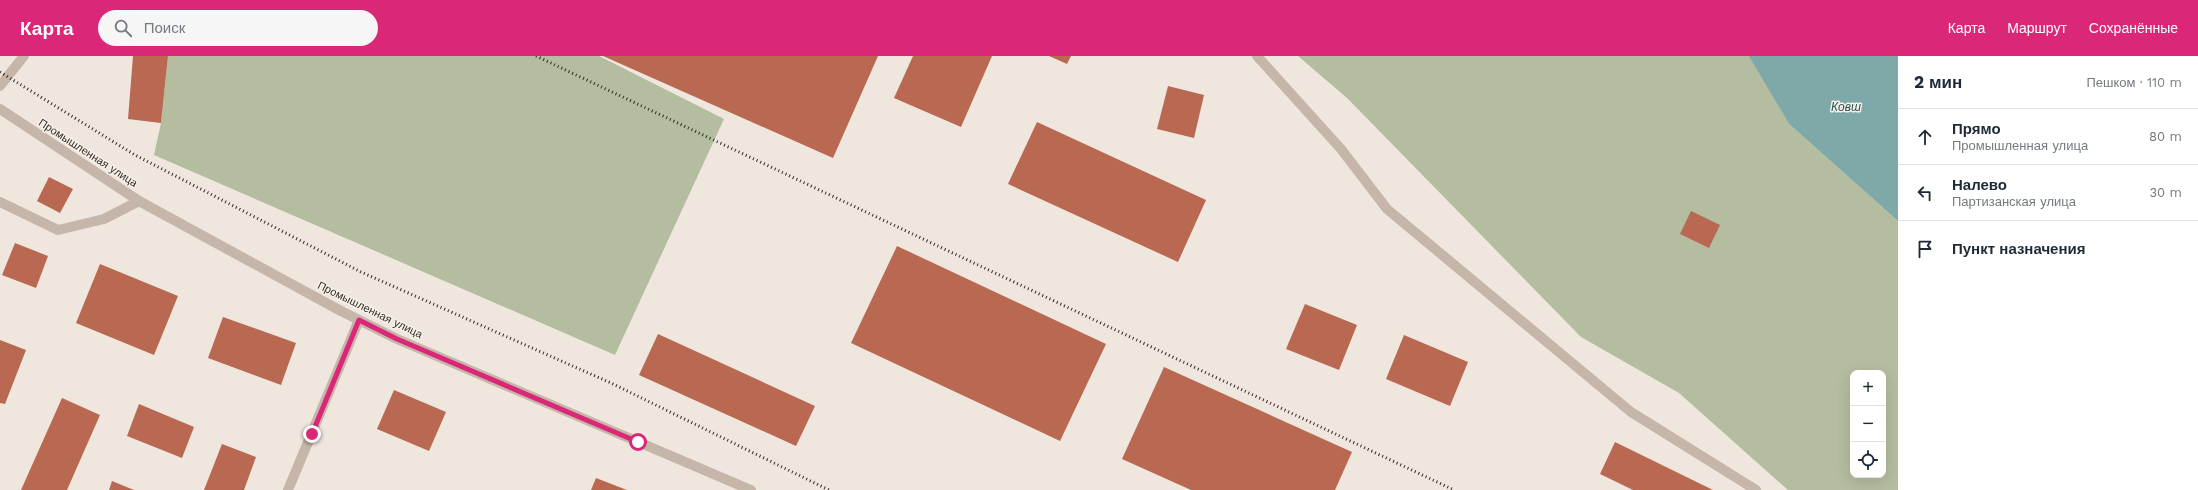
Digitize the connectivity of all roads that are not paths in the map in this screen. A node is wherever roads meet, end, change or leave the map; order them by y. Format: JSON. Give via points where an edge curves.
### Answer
{"nodes":[{"id":1,"x":24,"y":56,"type":"edge"},
{"id":2,"x":1257,"y":56,"type":"edge"},
{"id":3,"x":0,"y":86,"type":"edge"},
{"id":4,"x":0,"y":109,"type":"edge"},
{"id":5,"x":139,"y":200,"type":"junction"},
{"id":6,"x":0,"y":202,"type":"edge"},
{"id":7,"x":359,"y":320,"type":"junction"},
{"id":8,"x":288,"y":490,"type":"edge"},
{"id":9,"x":751,"y":490,"type":"edge"},
{"id":10,"x":1756,"y":490,"type":"edge"}],
"edges":[{"from":1,"to":3,"type":"street"},
{"from":2,"to":10,"type":"street","via":[[1341,149],[1387,209],[1631,412]]},
{"from":4,"to":5,"type":"street","name":"Промышленная улица"},
{"from":5,"to":6,"type":"street","via":[[104,219],[58,230]]},
{"from":5,"to":7,"type":"street","name":"Промышленная улица"},
{"from":7,"to":8,"type":"street"},
{"from":7,"to":9,"type":"street","name":"Промышленная улица","via":[[397,339]]}]}
